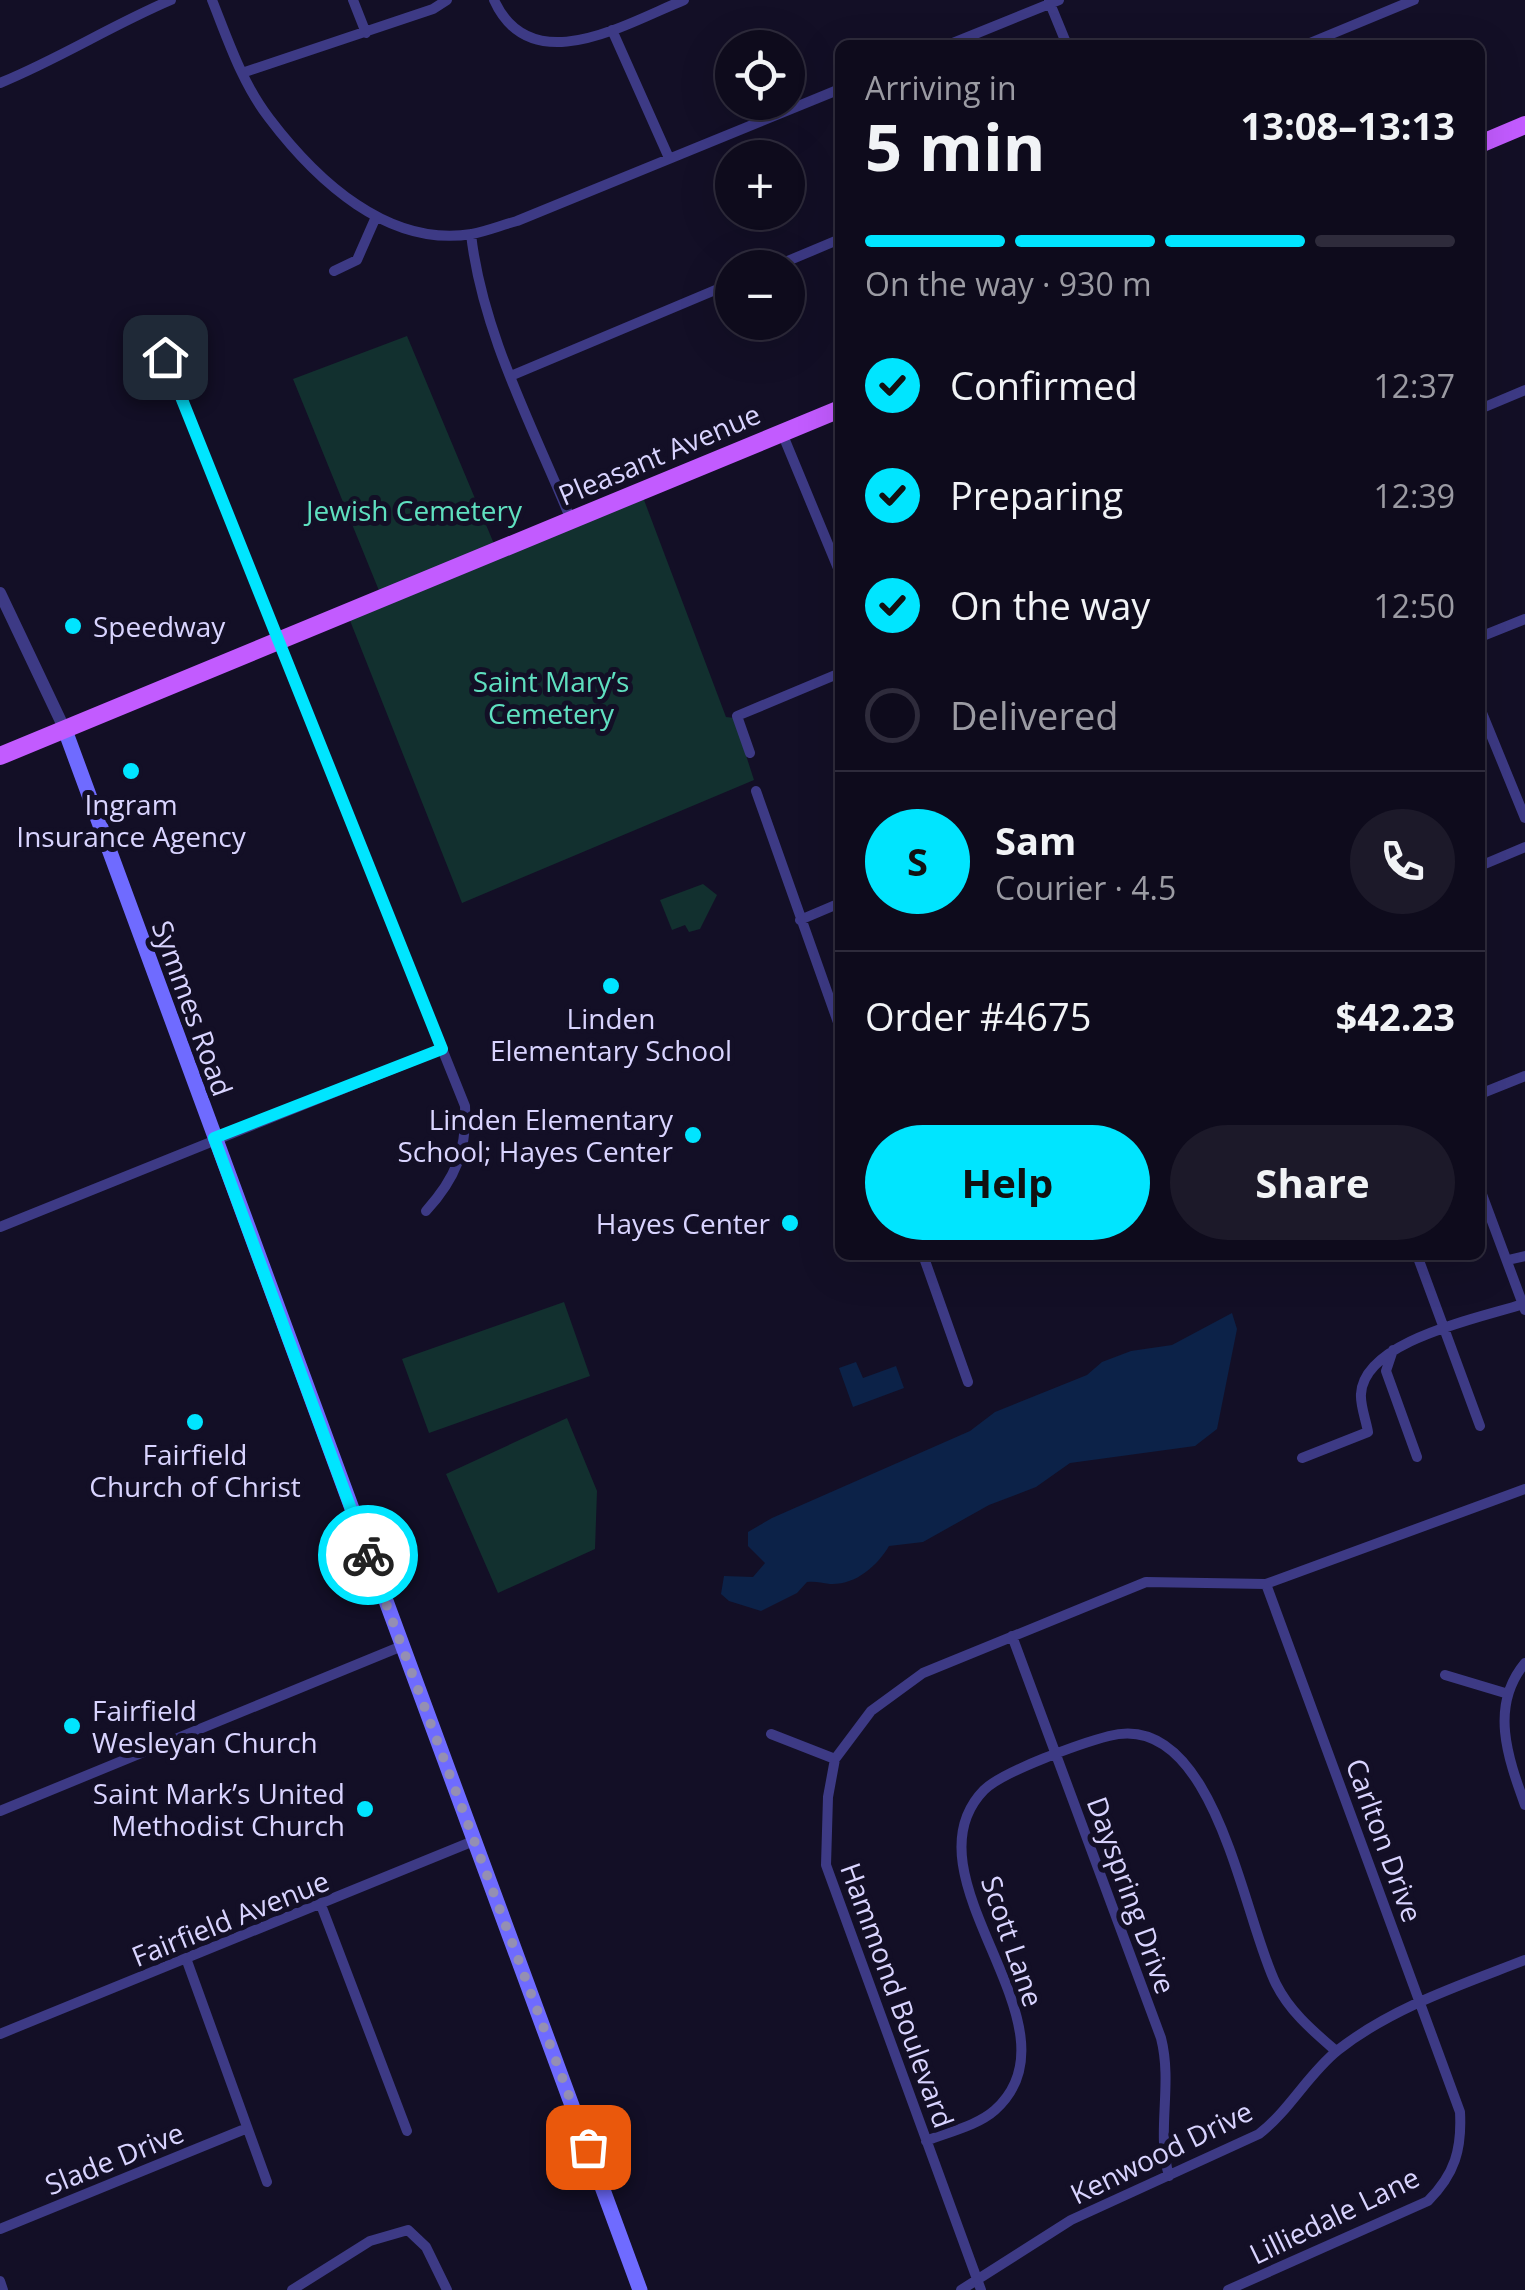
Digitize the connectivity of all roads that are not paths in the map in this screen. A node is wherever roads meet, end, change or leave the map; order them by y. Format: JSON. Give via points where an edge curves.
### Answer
{"nodes":[{"id":1,"x":171,"y":0,"type":"edge"},
{"id":2,"x":212,"y":0,"type":"edge"},
{"id":3,"x":353,"y":0,"type":"edge"},
{"id":4,"x":447,"y":0,"type":"edge"},
{"id":5,"x":494,"y":0,"type":"edge"},
{"id":6,"x":684,"y":0,"type":"edge"},
{"id":7,"x":1414,"y":0,"type":"edge"},
{"id":8,"x":1053,"y":1,"type":"edge"},
{"id":9,"x":612,"y":30,"type":"junction"},
{"id":10,"x":366,"y":33,"type":"junction"},
{"id":11,"x":960,"y":40,"type":"edge"},
{"id":12,"x":1065,"y":40,"type":"edge"},
{"id":13,"x":1317,"y":40,"type":"edge"},
{"id":14,"x":242,"y":73,"type":"junction"},
{"id":15,"x":0,"y":83,"type":"edge"},
{"id":16,"x":835,"y":91,"type":"edge"},
{"id":17,"x":1525,"y":125,"type":"edge"},
{"id":18,"x":1485,"y":142,"type":"edge"},
{"id":19,"x":668,"y":158,"type":"junction"},
{"id":20,"x":375,"y":219,"type":"junction"},
{"id":21,"x":470,"y":234,"type":"junction"},
{"id":22,"x":835,"y":240,"type":"edge"},
{"id":23,"x":805,"y":253,"type":"edge"},
{"id":24,"x":334,"y":271,"type":"dead end"},
{"id":25,"x":715,"y":290,"type":"edge"},
{"id":26,"x":165,"y":357,"type":"dead end"},
{"id":27,"x":513,"y":375,"type":"junction"},
{"id":28,"x":1524,"y":394,"type":"edge"},
{"id":29,"x":1485,"y":407,"type":"edge"},
{"id":30,"x":835,"y":411,"type":"edge"},
{"id":31,"x":782,"y":433,"type":"junction"},
{"id":32,"x":572,"y":520,"type":"junction"},
{"id":33,"x":835,"y":561,"type":"edge"},
{"id":34,"x":0,"y":593,"type":"edge"},
{"id":35,"x":1525,"y":618,"type":"edge"},
{"id":36,"x":1485,"y":635,"type":"edge"},
{"id":37,"x":278,"y":643,"type":"junction"},
{"id":38,"x":835,"y":674,"type":"edge"},
{"id":39,"x":1485,"y":720,"type":"edge"},
{"id":40,"x":65,"y":730,"type":"junction"},
{"id":41,"x":750,"y":753,"type":"dead end"},
{"id":42,"x":0,"y":756,"type":"edge"},
{"id":43,"x":756,"y":791,"type":"dead end"},
{"id":44,"x":1525,"y":818,"type":"edge"},
{"id":45,"x":1525,"y":847,"type":"edge"},
{"id":46,"x":1485,"y":864,"type":"edge"},
{"id":47,"x":835,"y":904,"type":"edge"},
{"id":48,"x":800,"y":920,"type":"junction"},
{"id":49,"x":835,"y":1014,"type":"edge"},
{"id":50,"x":442,"y":1049,"type":"junction"},
{"id":51,"x":1525,"y":1076,"type":"edge"},
{"id":52,"x":1485,"y":1092,"type":"edge"},
{"id":53,"x":214,"y":1138,"type":"junction"},
{"id":54,"x":1485,"y":1202,"type":"edge"},
{"id":55,"x":426,"y":1210,"type":"dead end"},
{"id":56,"x":0,"y":1227,"type":"edge"},
{"id":57,"x":1525,"y":1256,"type":"edge"},
{"id":58,"x":925,"y":1260,"type":"edge"},
{"id":59,"x":1419,"y":1260,"type":"edge"},
{"id":60,"x":1508,"y":1260,"type":"junction"},
{"id":61,"x":1524,"y":1307,"type":"edge"},
{"id":62,"x":1446,"y":1329,"type":"junction"},
{"id":63,"x":1394,"y":1348,"type":"junction"},
{"id":64,"x":968,"y":1382,"type":"dead end"},
{"id":65,"x":1480,"y":1426,"type":"dead end"},
{"id":66,"x":1302,"y":1458,"type":"dead end"},
{"id":67,"x":1417,"y":1458,"type":"dead end"},
{"id":68,"x":1525,"y":1489,"type":"edge"},
{"id":69,"x":1266,"y":1584,"type":"junction"},
{"id":70,"x":1012,"y":1636,"type":"junction"},
{"id":71,"x":402,"y":1646,"type":"junction"},
{"id":72,"x":1525,"y":1663,"type":"edge"},
{"id":73,"x":1444,"y":1675,"type":"dead end"},
{"id":74,"x":1506,"y":1693,"type":"junction"},
{"id":75,"x":771,"y":1734,"type":"dead end"},
{"id":76,"x":1058,"y":1756,"type":"junction"},
{"id":77,"x":835,"y":1759,"type":"junction"},
{"id":78,"x":1525,"y":1805,"type":"edge"},
{"id":79,"x":0,"y":1811,"type":"edge"},
{"id":80,"x":477,"y":1840,"type":"junction"},
{"id":81,"x":322,"y":1905,"type":"junction"},
{"id":82,"x":1525,"y":1960,"type":"edge"},
{"id":83,"x":186,"y":1962,"type":"junction"},
{"id":84,"x":1420,"y":2000,"type":"junction"},
{"id":85,"x":0,"y":2034,"type":"edge"},
{"id":86,"x":1336,"y":2051,"type":"junction"},
{"id":87,"x":1460,"y":2112,"type":"joint"},
{"id":88,"x":246,"y":2129,"type":"junction"},
{"id":89,"x":407,"y":2131,"type":"dead end"},
{"id":90,"x":926,"y":2141,"type":"junction"},
{"id":91,"x":1168,"y":2176,"type":"junction"},
{"id":92,"x":266,"y":2182,"type":"dead end"},
{"id":93,"x":0,"y":2229,"type":"edge"},
{"id":94,"x":0,"y":2281,"type":"edge"},
{"id":95,"x":979,"y":2286,"type":"edge"},
{"id":96,"x":4,"y":2290,"type":"edge"},
{"id":97,"x":292,"y":2290,"type":"edge"},
{"id":98,"x":448,"y":2290,"type":"edge"},
{"id":99,"x":640,"y":2290,"type":"edge"},
{"id":100,"x":961,"y":2290,"type":"edge"},
{"id":101,"x":1228,"y":2290,"type":"edge"}],
"edges":[{"from":1,"to":15,"type":"street"},
{"from":2,"to":14,"type":"street"},
{"from":3,"to":10,"type":"street"},
{"from":4,"to":10,"type":"street"},
{"from":5,"to":9,"type":"street","via":[[522,33],[560,46]]},
{"from":6,"to":9,"type":"street"},
{"from":7,"to":13,"type":"street"},
{"from":8,"to":11,"type":"street"},
{"from":8,"to":12,"type":"street"},
{"from":9,"to":19,"type":"street"},
{"from":10,"to":14,"type":"street"},
{"from":14,"to":20,"type":"street","via":[[268,117],[314,168]]},
{"from":16,"to":19,"type":"street"},
{"from":17,"to":18,"type":"main road"},
{"from":19,"to":21,"type":"street"},
{"from":20,"to":21,"type":"street","via":[[419,232]]},
{"from":20,"to":24,"type":"street","via":[[356,260]]},
{"from":21,"to":27,"type":"street","via":[[486,308]]},
{"from":22,"to":23,"type":"street"},
{"from":25,"to":27,"type":"street"},
{"from":26,"to":37,"type":"street"},
{"from":27,"to":32,"type":"street"},
{"from":28,"to":29,"type":"street"},
{"from":30,"to":31,"type":"main road","name":"Pleasant Avenue"},
{"from":31,"to":32,"type":"main road","name":"Pleasant Avenue"},
{"from":31,"to":33,"type":"street"},
{"from":32,"to":37,"type":"main road","name":"Pleasant Avenue"},
{"from":34,"to":40,"type":"street","name":"Symmes Road"},
{"from":35,"to":36,"type":"street"},
{"from":37,"to":40,"type":"main road","name":"Pleasant Avenue"},
{"from":37,"to":50,"type":"street"},
{"from":38,"to":41,"type":"street","via":[[737,716]]},
{"from":39,"to":44,"type":"street"},
{"from":40,"to":42,"type":"main road","name":"Pleasant Avenue"},
{"from":40,"to":53,"type":"main road","name":"Symmes Road"},
{"from":43,"to":48,"type":"street"},
{"from":45,"to":46,"type":"street"},
{"from":47,"to":48,"type":"street"},
{"from":48,"to":49,"type":"street"},
{"from":50,"to":53,"type":"street"},
{"from":50,"to":55,"type":"street","via":[[465,1106],[466,1145]]},
{"from":51,"to":52,"type":"street"},
{"from":53,"to":56,"type":"street"},
{"from":53,"to":71,"type":"main road","name":"Symmes Road"},
{"from":54,"to":60,"type":"street"},
{"from":57,"to":60,"type":"street"},
{"from":58,"to":64,"type":"street"},
{"from":59,"to":62,"type":"street"},
{"from":60,"to":61,"type":"street"},
{"from":61,"to":62,"type":"street"},
{"from":62,"to":63,"type":"street"},
{"from":62,"to":65,"type":"street"},
{"from":63,"to":66,"type":"street","via":[[1369,1369],[1360,1394],[1368,1432]]},
{"from":63,"to":67,"type":"street","via":[[1386,1371]]},
{"from":68,"to":69,"type":"street","name":"Hammond Boulevard"},
{"from":69,"to":70,"type":"street","name":"Hammond Boulevard","via":[[1146,1582]]},
{"from":69,"to":84,"type":"street","name":"Carlton Drive"},
{"from":70,"to":76,"type":"street","name":"Dayspring Drive"},
{"from":70,"to":77,"type":"street","name":"Hammond Boulevard","via":[[894,1691]]},
{"from":71,"to":79,"type":"street"},
{"from":71,"to":80,"type":"main road","name":"Symmes Road"},
{"from":72,"to":74,"type":"street"},
{"from":73,"to":74,"type":"street"},
{"from":74,"to":78,"type":"street","via":[[1506,1743]]},
{"from":75,"to":77,"type":"street"},
{"from":76,"to":86,"type":"street","name":"Scott Lane","via":[[1111,1735],[1146,1737],[1177,1751],[1203,1785],[1275,1983],[1306,2026]]},
{"from":76,"to":90,"type":"street","name":"Scott Lane","via":[[984,1790],[961,1844],[968,1884],[1014,2010],[1022,2061],[996,2110]]},
{"from":76,"to":91,"type":"street","name":"Dayspring Drive","via":[[1166,2060],[1162,2154]]},
{"from":77,"to":90,"type":"street","name":"Hammond Boulevard","via":[[826,1865]]},
{"from":80,"to":81,"type":"street","name":"Fairfield Avenue"},
{"from":80,"to":99,"type":"main road","name":"Symmes Road"},
{"from":81,"to":83,"type":"street","name":"Fairfield Avenue"},
{"from":81,"to":89,"type":"street"},
{"from":82,"to":84,"type":"street","name":"Kenwood Drive"},
{"from":83,"to":85,"type":"street","name":"Fairfield Avenue"},
{"from":83,"to":88,"type":"street"},
{"from":84,"to":86,"type":"street","name":"Kenwood Drive"},
{"from":84,"to":87,"type":"street","name":"Carlton Drive"},
{"from":86,"to":91,"type":"street","name":"Kenwood Drive","via":[[1260,2134]]},
{"from":87,"to":101,"type":"street","name":"Lilliedale Lane","via":[[1457,2161],[1428,2200]]},
{"from":88,"to":92,"type":"street"},
{"from":88,"to":93,"type":"street","name":"Slade Drive"},
{"from":90,"to":95,"type":"street","name":"Hammond Boulevard"},
{"from":91,"to":95,"type":"street","name":"Kenwood Drive","via":[[1071,2220]]},
{"from":94,"to":96,"type":"street"},
{"from":95,"to":100,"type":"street","name":"Kenwood Drive"},
{"from":97,"to":98,"type":"street","via":[[370,2241],[408,2230],[426,2247]]}]}
